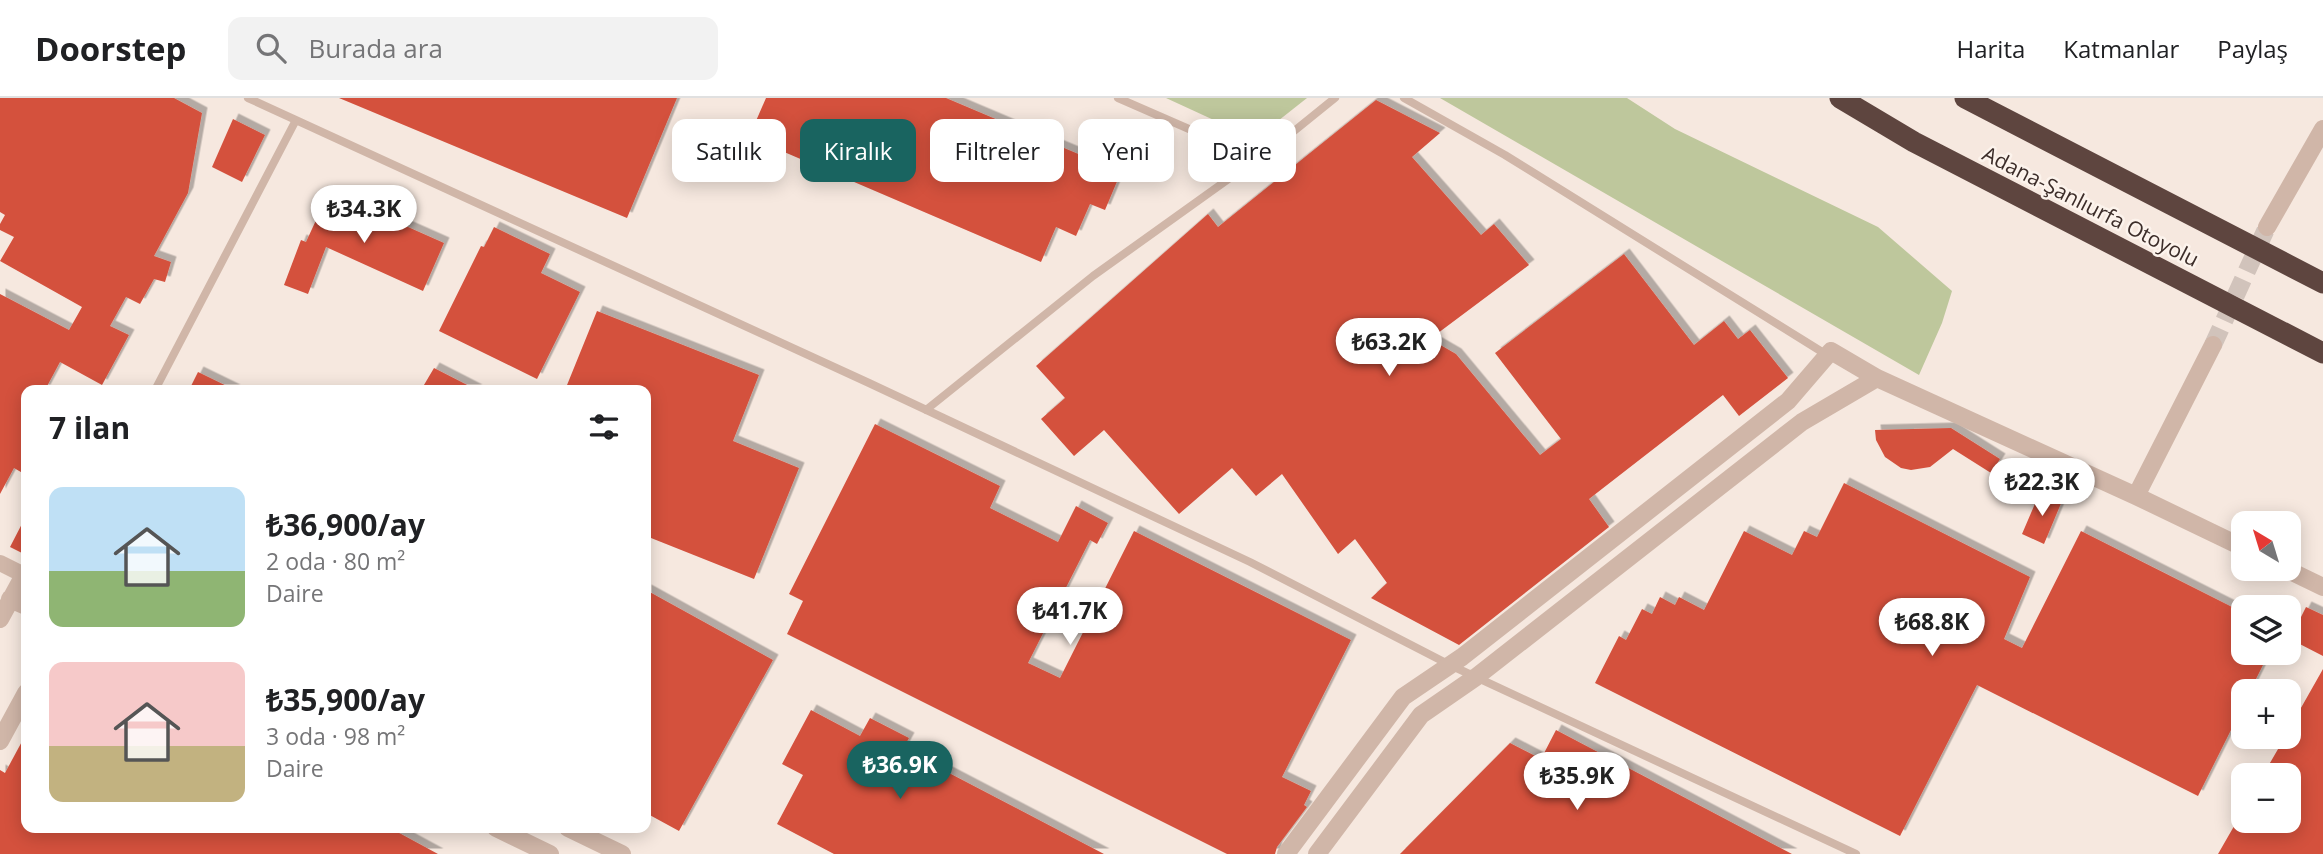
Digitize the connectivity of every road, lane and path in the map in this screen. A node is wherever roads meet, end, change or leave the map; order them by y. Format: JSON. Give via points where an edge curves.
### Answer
{"nodes":[{"id":1,"x":248,"y":98,"type":"edge"},
{"id":2,"x":1118,"y":98,"type":"edge"},
{"id":3,"x":1335,"y":98,"type":"edge"},
{"id":4,"x":1404,"y":98,"type":"edge"},
{"id":5,"x":1840,"y":98,"type":"edge"},
{"id":6,"x":1965,"y":98,"type":"edge"},
{"id":7,"x":296,"y":120,"type":"junction"},
{"id":8,"x":1296,"y":128,"type":"edge"},
{"id":9,"x":1188,"y":129,"type":"edge"},
{"id":10,"x":2323,"y":129,"type":"edge"},
{"id":11,"x":1223,"y":182,"type":"edge"},
{"id":12,"x":2266,"y":227,"type":"tunnel mouth"},
{"id":13,"x":2323,"y":283,"type":"edge"},
{"id":14,"x":2213,"y":345,"type":"tunnel mouth"},
{"id":15,"x":1829,"y":353,"type":"junction"},
{"id":16,"x":2323,"y":354,"type":"edge"},
{"id":17,"x":1877,"y":378,"type":"junction"},
{"id":18,"x":158,"y":385,"type":"edge"},
{"id":19,"x":926,"y":410,"type":"junction"},
{"id":20,"x":2136,"y":496,"type":"junction"},
{"id":21,"x":2231,"y":542,"type":"edge"},
{"id":22,"x":0,"y":563,"type":"edge"},
{"id":23,"x":21,"y":574,"type":"edge"},
{"id":24,"x":2301,"y":576,"type":"edge"},
{"id":25,"x":21,"y":583,"type":"edge"},
{"id":26,"x":2323,"y":587,"type":"edge"},
{"id":27,"x":12,"y":600,"type":"edge"},
{"id":28,"x":0,"y":619,"type":"edge"},
{"id":29,"x":1450,"y":665,"type":"junction"},
{"id":30,"x":1476,"y":677,"type":"junction"},
{"id":31,"x":21,"y":702,"type":"edge"},
{"id":32,"x":0,"y":741,"type":"edge"},
{"id":33,"x":506,"y":833,"type":"edge"},
{"id":34,"x":578,"y":833,"type":"edge"},
{"id":35,"x":550,"y":854,"type":"edge"},
{"id":36,"x":622,"y":854,"type":"edge"},
{"id":37,"x":1286,"y":854,"type":"edge"},
{"id":38,"x":1317,"y":854,"type":"edge"},
{"id":39,"x":1856,"y":854,"type":"edge"}],
"edges":[{"from":1,"to":7,"type":"lane"},
{"from":2,"to":9,"type":"lane"},
{"from":3,"to":8,"type":"lane"},
{"from":4,"to":15,"type":"lane"},
{"from":5,"to":16,"type":"highway","name":"Adana-Şanlıurfa Otoyolu","via":[[1914,142]]},
{"from":6,"to":13,"type":"highway","name":"Adana-Şanlıurfa Otoyolu"},
{"from":7,"to":18,"type":"lane"},
{"from":7,"to":19,"type":"lane"},
{"from":10,"to":12,"type":"street"},
{"from":11,"to":19,"type":"lane","via":[[1093,276]]},
{"from":14,"to":20,"type":"street"},
{"from":15,"to":17,"type":"street"},
{"from":15,"to":29,"type":"street","via":[[1788,401]]},
{"from":17,"to":20,"type":"street"},
{"from":17,"to":30,"type":"street","via":[[1802,422]]},
{"from":19,"to":29,"type":"lane","via":[[1250,562]]},
{"from":20,"to":21,"type":"street"},
{"from":22,"to":23,"type":"street"},
{"from":24,"to":26,"type":"street"},
{"from":25,"to":27,"type":"street"},
{"from":27,"to":28,"type":"street"},
{"from":29,"to":30,"type":"lane"},
{"from":29,"to":37,"type":"street","via":[[1403,697]]},
{"from":30,"to":38,"type":"street","via":[[1421,715]]},
{"from":30,"to":39,"type":"lane"},
{"from":31,"to":32,"type":"street"},
{"from":33,"to":35,"type":"street"},
{"from":34,"to":36,"type":"street"}]}
